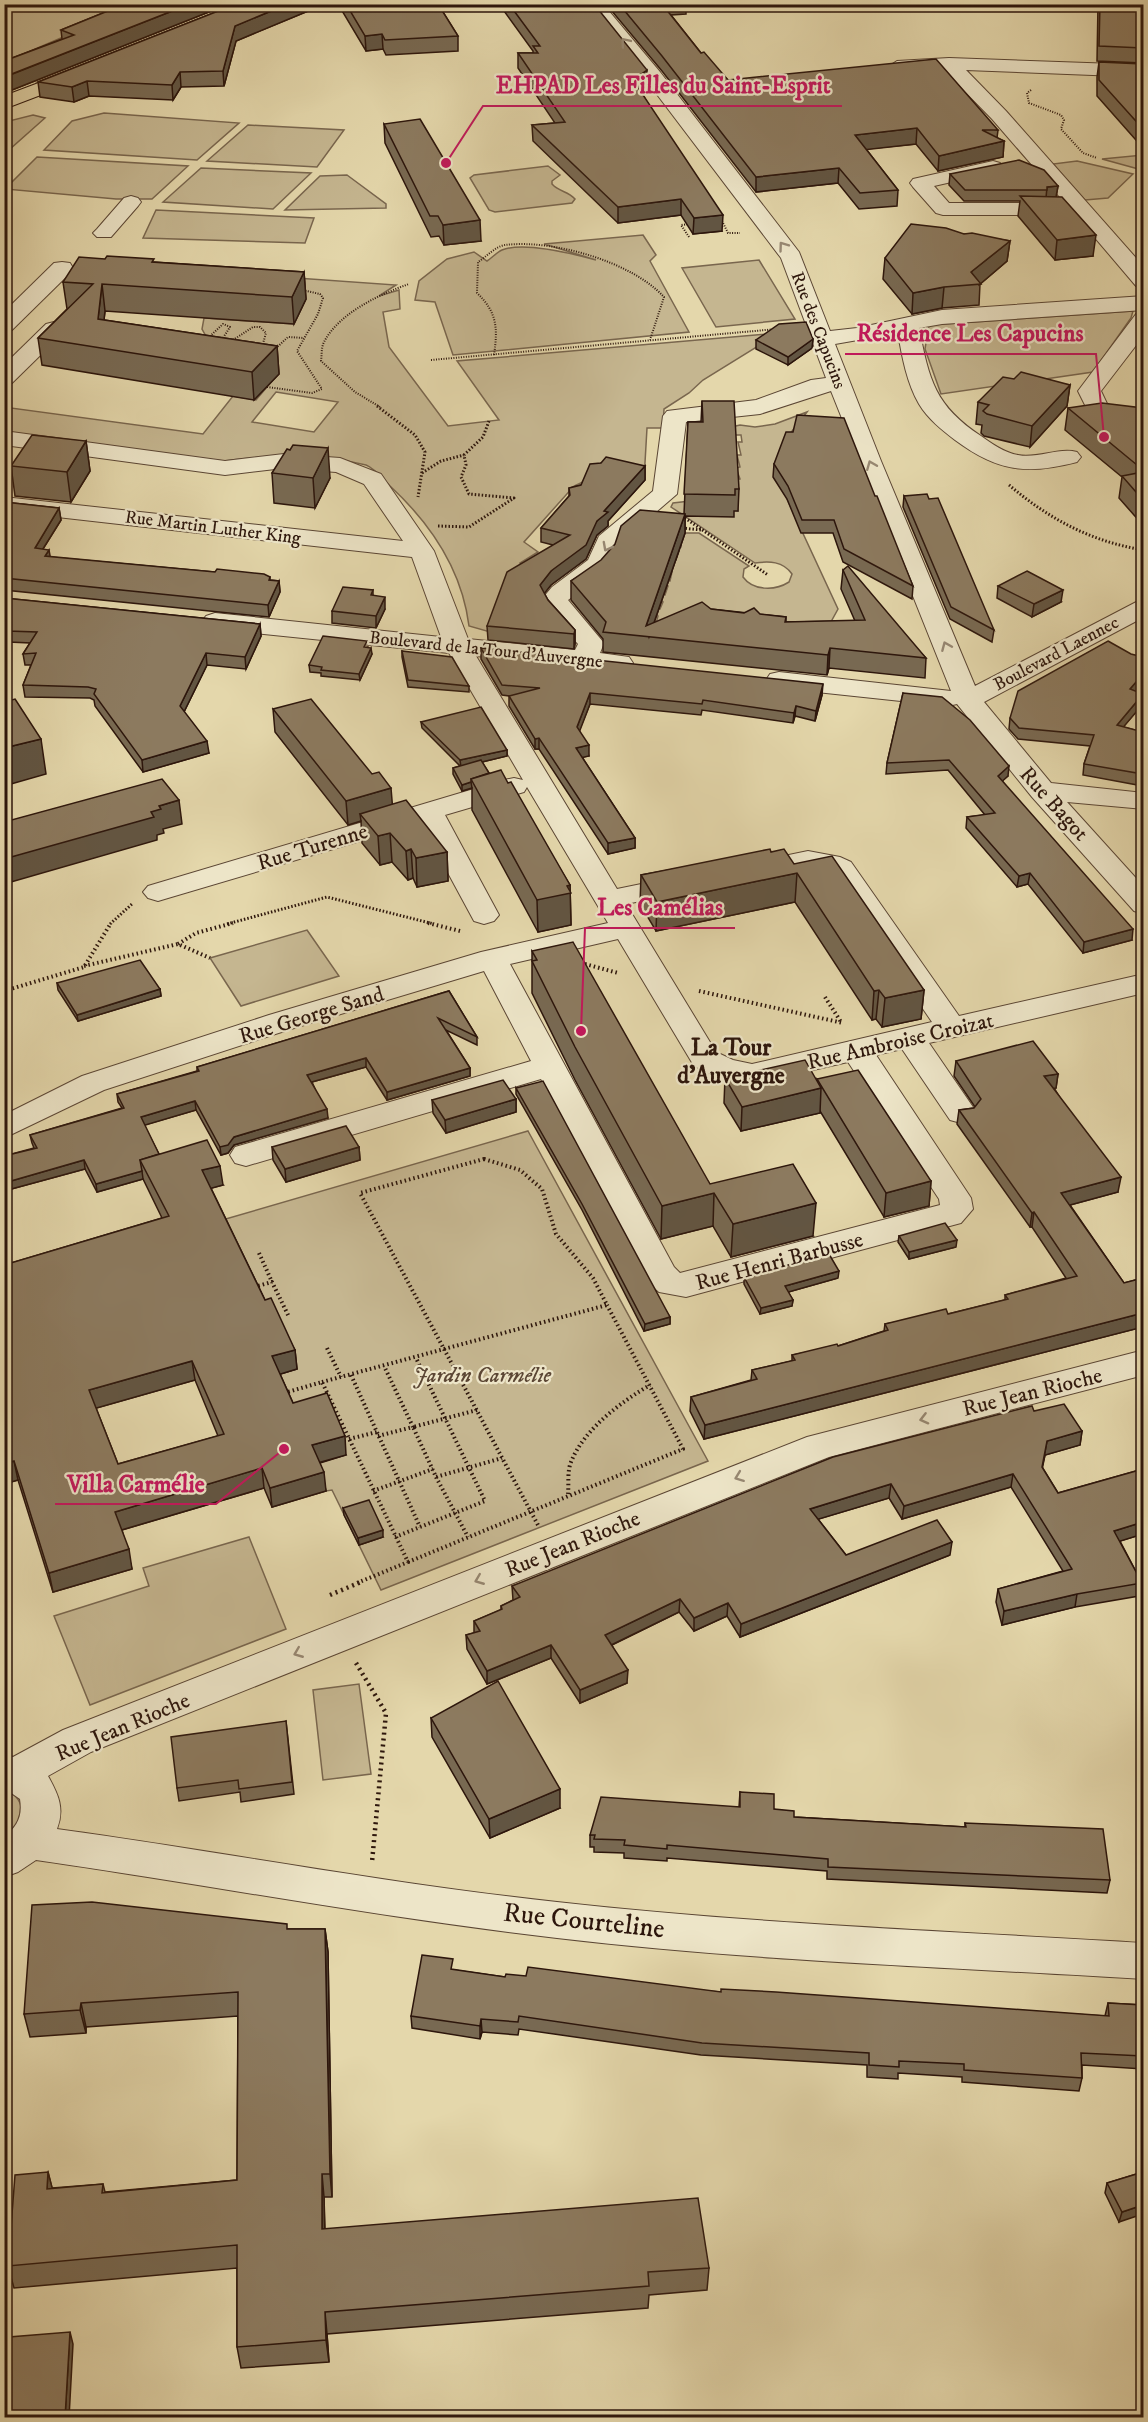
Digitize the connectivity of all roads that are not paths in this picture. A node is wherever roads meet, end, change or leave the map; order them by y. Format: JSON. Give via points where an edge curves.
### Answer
{"nodes":[{"id":1,"x":593,"y":4,"type":"edge"},
{"id":2,"x":98,"y":62,"type":"edge"},
{"id":3,"x":949,"y":64,"type":"junction"},
{"id":4,"x":882,"y":69,"type":"edge"},
{"id":5,"x":1143,"y":71,"type":"edge"},
{"id":6,"x":4,"y":103,"type":"edge"},
{"id":7,"x":1036,"y":158,"type":"junction"},
{"id":8,"x":131,"y":202,"type":"dead end"},
{"id":9,"x":1081,"y":209,"type":"junction"},
{"id":10,"x":104,"y":233,"type":"dead end"},
{"id":11,"x":62,"y":268,"type":"dead end"},
{"id":12,"x":1143,"y":281,"type":"edge"},
{"id":13,"x":1143,"y":303,"type":"edge"},
{"id":14,"x":1143,"y":319,"type":"edge"},
{"id":15,"x":907,"y":323,"type":"junction"},
{"id":16,"x":4,"y":325,"type":"edge"},
{"id":17,"x":54,"y":329,"type":"edge"},
{"id":18,"x":820,"y":332,"type":"junction"},
{"id":19,"x":4,"y":378,"type":"edge"},
{"id":20,"x":841,"y":383,"type":"junction"},
{"id":21,"x":1143,"y":422,"type":"edge"},
{"id":22,"x":4,"y":438,"type":"edge"},
{"id":23,"x":1069,"y":457,"type":"dead end"},
{"id":24,"x":4,"y":504,"type":"edge"},
{"id":25,"x":422,"y":551,"type":"junction"},
{"id":26,"x":1143,"y":606,"type":"edge"},
{"id":27,"x":192,"y":618,"type":"edge"},
{"id":28,"x":458,"y":646,"type":"junction"},
{"id":29,"x":585,"y":659,"type":"junction"},
{"id":30,"x":644,"y":666,"type":"edge"},
{"id":31,"x":749,"y":677,"type":"edge"},
{"id":32,"x":968,"y":700,"type":"junction"},
{"id":33,"x":536,"y":780,"type":"junction"},
{"id":34,"x":1042,"y":791,"type":"junction"},
{"id":35,"x":1143,"y":801,"type":"edge"},
{"id":36,"x":429,"y":811,"type":"junction"},
{"id":37,"x":158,"y":892,"type":"road end"},
{"id":38,"x":609,"y":899,"type":"junction"},
{"id":39,"x":1143,"y":905,"type":"edge"},
{"id":40,"x":475,"y":924,"type":"road end"},
{"id":41,"x":627,"y":928,"type":"junction"},
{"id":42,"x":492,"y":959,"type":"junction"},
{"id":43,"x":1143,"y":983,"type":"edge"},
{"id":44,"x":952,"y":1028,"type":"junction"},
{"id":45,"x":855,"y":1038,"type":"junction"},
{"id":46,"x":910,"y":1038,"type":"junction"},
{"id":47,"x":550,"y":1066,"type":"junction"},
{"id":48,"x":962,"y":1113,"type":"edge"},
{"id":49,"x":4,"y":1128,"type":"edge"},
{"id":50,"x":246,"y":1155,"type":"dead end"},
{"id":51,"x":1143,"y":1362,"type":"edge"},
{"id":52,"x":11,"y":1772,"type":"edge"},
{"id":53,"x":17,"y":1851,"type":"edge"},
{"id":54,"x":1143,"y":1961,"type":"edge"}],
"edges":[{"from":18,"to":1,"type":"street","name":"Rue des Capucins","one_way":true,"via":[[790,257],[653,76]]},
{"from":2,"to":6,"type":"main road"},
{"from":3,"to":4,"type":"street"},
{"from":3,"to":5,"type":"street"},
{"from":3,"to":7,"type":"street"},
{"from":7,"to":9,"type":"street"},
{"from":7,"to":9,"type":"street","via":[[920,183],[944,209]]},
{"from":8,"to":10,"type":"street"},
{"from":9,"to":12,"type":"street"},
{"from":11,"to":16,"type":"street"},
{"from":13,"to":15,"type":"street","via":[[942,316]]},
{"from":14,"to":21,"type":"street","via":[[1089,391],[1101,416]]},
{"from":15,"to":18,"type":"street","via":[[857,335]]},
{"from":15,"to":23,"type":"street","via":[[932,406],[955,430],[1008,461],[1039,464]]},
{"from":17,"to":19,"type":"street"},
{"from":18,"to":20,"type":"street","name":"Rue des Capucins"},
{"from":20,"to":29,"type":"street","one_way":true,"via":[[819,385],[760,407],[675,416],[662,497],[608,541],[600,562],[590,573],[555,599],[591,643]]},
{"from":32,"to":20,"type":"street","name":"Rue des Capucins","one_way":true,"via":[[869,461]]},
{"from":22,"to":25,"type":"street","via":[[225,468],[284,460],[340,465],[373,479]]},
{"from":24,"to":25,"type":"street","name":"Rue Martin Luther King"},
{"from":25,"to":28,"type":"street"},
{"from":26,"to":32,"type":"street","name":"Boulevard Laennec"},
{"from":27,"to":28,"type":"street","name":"Boulevard de la Tour d'Auvergne"},
{"from":28,"to":29,"type":"street","name":"Boulevard de la Tour d'Auvergne"},
{"from":28,"to":33,"type":"street","name":"Rue Ambroise Croizat"},
{"from":29,"to":30,"type":"street","name":"Boulevard de la Tour d'Auvergne"},
{"from":31,"to":32,"type":"street"},
{"from":32,"to":34,"type":"street","name":"Rue Bagot"},
{"from":33,"to":36,"type":"street","name":"Rue Turenne"},
{"from":33,"to":38,"type":"street","name":"Rue Ambroise Croizat"},
{"from":34,"to":35,"type":"street"},
{"from":34,"to":39,"type":"street","name":"Rue Bagot"},
{"from":36,"to":37,"type":"street","name":"Rue Turenne"},
{"from":36,"to":40,"type":"street"},
{"from":38,"to":41,"type":"street","name":"Rue Ambroise Croizat"},
{"from":38,"to":44,"type":"street","via":[[808,859],[826,860],[841,868]]},
{"from":41,"to":42,"type":"street","name":"Rue George Sand"},
{"from":41,"to":45,"type":"street","name":"Rue Ambroise Croizat","via":[[705,1059],[752,1074]]},
{"from":42,"to":47,"type":"street","name":"Rue Henri Barbusse"},
{"from":42,"to":49,"type":"street","name":"Rue George Sand","via":[[93,1083]]},
{"from":43,"to":44,"type":"street","name":"Rue Ambroise Croizat"},
{"from":44,"to":46,"type":"street","name":"Rue Ambroise Croizat"},
{"from":45,"to":46,"type":"street","name":"Rue Ambroise Croizat"},
{"from":45,"to":47,"type":"street","name":"Rue Henri Barbusse","via":[[956,1198],[957,1209],[949,1215],[686,1285],[671,1284],[661,1275]]},
{"from":46,"to":48,"type":"street"},
{"from":47,"to":50,"type":"street"},
{"from":51,"to":52,"type":"street","name":"Rue Jean Rioche","one_way":true,"via":[[820,1446],[77,1741]]},
{"from":52,"to":53,"type":"street","via":[[31,1783],[40,1796],[43,1811],[39,1827]]},
{"from":53,"to":54,"type":"street","name":"Rue Courteline","via":[[630,1928]]}]}
